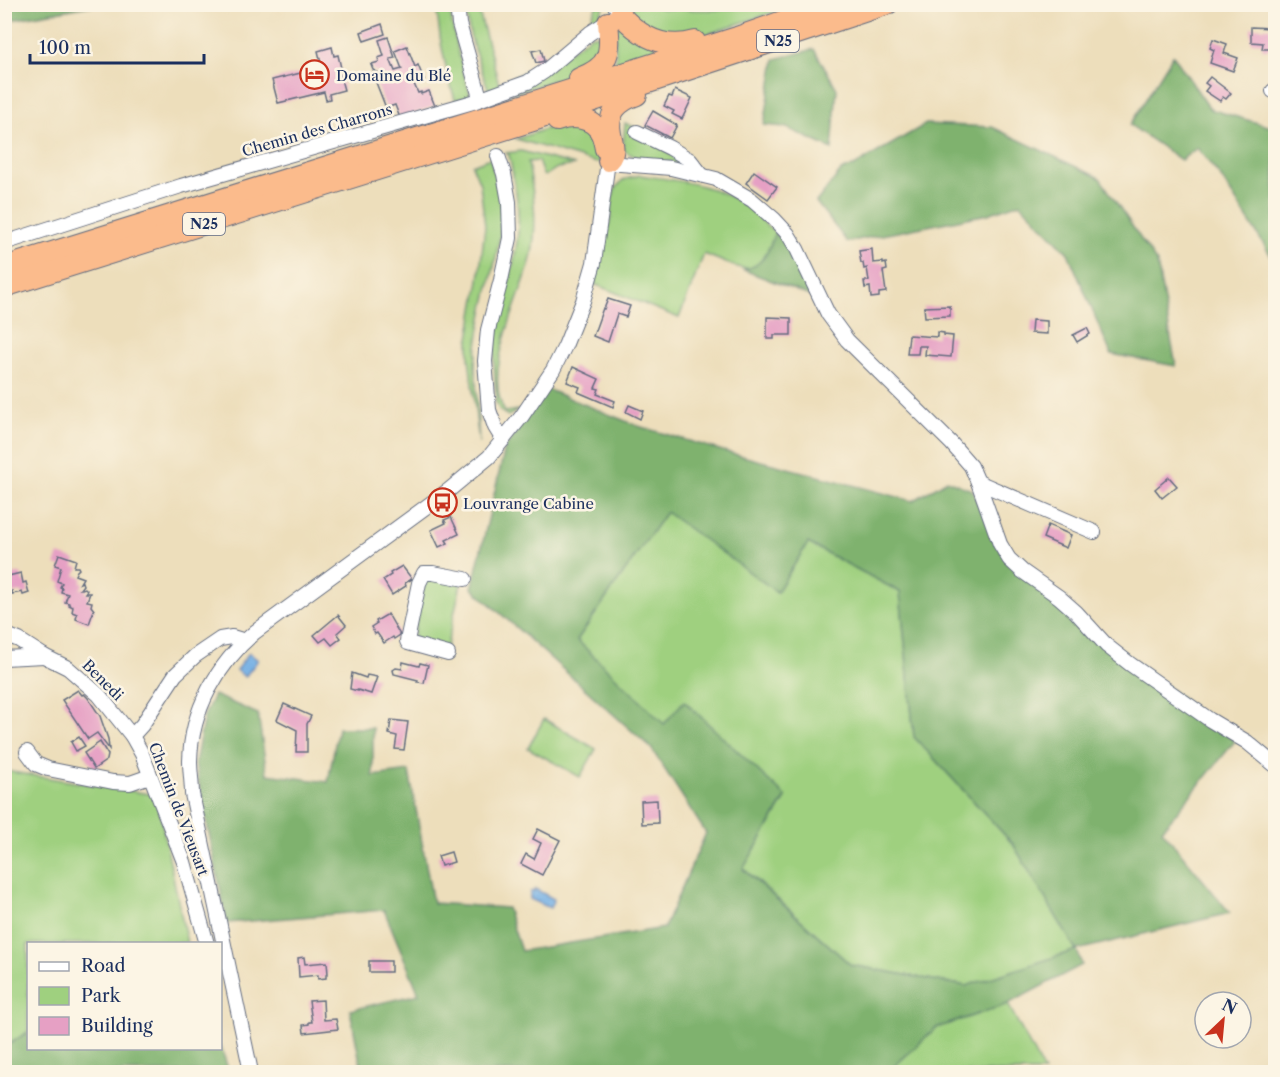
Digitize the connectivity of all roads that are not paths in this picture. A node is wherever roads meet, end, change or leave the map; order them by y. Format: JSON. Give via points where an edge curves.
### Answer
{"nodes":[{"id":1,"x":457,"y":4,"type":"edge"},
{"id":2,"x":831,"y":4,"type":"edge"},
{"id":3,"x":888,"y":4,"type":"edge"},
{"id":4,"x":613,"y":11,"type":"edge"},
{"id":5,"x":736,"y":36,"type":"junction"},
{"id":6,"x":670,"y":76,"type":"junction"},
{"id":7,"x":560,"y":92,"type":"junction"},
{"id":8,"x":479,"y":94,"type":"dead end"},
{"id":9,"x":533,"y":121,"type":"junction"},
{"id":10,"x":637,"y":132,"type":"dead end"},
{"id":11,"x":498,"y":156,"type":"dead end"},
{"id":12,"x":608,"y":162,"type":"junction"},
{"id":13,"x":702,"y":176,"type":"junction"},
{"id":14,"x":4,"y":243,"type":"edge"},
{"id":15,"x":4,"y":267,"type":"edge"},
{"id":16,"x":4,"y":286,"type":"edge"},
{"id":17,"x":503,"y":440,"type":"junction"},
{"id":18,"x":978,"y":482,"type":"junction"},
{"id":19,"x":1094,"y":532,"type":"dead end"},
{"id":20,"x":465,"y":579,"type":"dead end"},
{"id":21,"x":4,"y":634,"type":"edge"},
{"id":22,"x":244,"y":641,"type":"junction"},
{"id":23,"x":448,"y":654,"type":"dead end"},
{"id":24,"x":44,"y":656,"type":"junction"},
{"id":25,"x":4,"y":658,"type":"edge"},
{"id":26,"x":132,"y":736,"type":"junction"},
{"id":27,"x":27,"y":752,"type":"dead end"},
{"id":28,"x":1275,"y":766,"type":"edge"},
{"id":29,"x":150,"y":776,"type":"junction"},
{"id":30,"x":206,"y":942,"type":"edge"},
{"id":31,"x":222,"y":988,"type":"edge"},
{"id":32,"x":234,"y":994,"type":"junction"},
{"id":33,"x":251,"y":1072,"type":"edge"}],
"edges":[{"from":1,"to":8,"type":"street","via":[[461,33]]},
{"from":2,"to":5,"type":"highway","number":"N25"},
{"from":3,"to":6,"type":"highway","number":"N25"},
{"from":4,"to":5,"type":"highway","via":[[631,27],[659,42],[692,43],[728,31]]},
{"from":4,"to":7,"type":"highway","via":[[606,60],[590,74],[562,84]]},
{"from":4,"to":14,"type":"street","name":"Chemin des Charrons","via":[[545,71],[489,97],[181,186]]},
{"from":5,"to":7,"type":"highway","number":"N25"},
{"from":6,"to":9,"type":"highway","number":"N25"},
{"from":6,"to":12,"type":"highway","via":[[666,86],[630,98],[614,110],[610,125],[614,146]]},
{"from":7,"to":15,"type":"highway","number":"N25"},
{"from":9,"to":12,"type":"highway","via":[[540,127],[574,117],[589,122],[601,134]]},
{"from":9,"to":16,"type":"highway","number":"N25"},
{"from":10,"to":13,"type":"street","via":[[690,160]]},
{"from":11,"to":17,"type":"street","via":[[509,202],[510,238],[488,330],[485,361],[489,410]]},
{"from":12,"to":13,"type":"street","via":[[672,168]]},
{"from":12,"to":17,"type":"street","name":"Chemin de Vieusart","via":[[594,263],[583,301],[553,370]]},
{"from":13,"to":18,"type":"street","via":[[716,179],[752,200],[788,234],[828,314],[847,340],[951,443],[971,466]]},
{"from":17,"to":22,"type":"street","name":"Chemin de Vieusart","via":[[489,457],[449,489]]},
{"from":18,"to":19,"type":"street"},
{"from":18,"to":28,"type":"street","via":[[1009,559],[1068,604],[1107,646],[1130,664],[1247,742]]},
{"from":20,"to":23,"type":"street","via":[[424,573],[419,583],[408,644]]},
{"from":21,"to":24,"type":"street","name":"Benedi"},
{"from":22,"to":26,"type":"street","name":"Chemin de Vieusart","via":[[220,639],[195,656],[175,675]]},
{"from":22,"to":32,"type":"street","name":"Chemin de Vieusart","via":[[207,692],[197,715],[190,762],[192,794]]},
{"from":24,"to":25,"type":"street"},
{"from":24,"to":26,"type":"street","name":"Benedi","via":[[68,668],[99,695]]},
{"from":26,"to":29,"type":"street","name":"Chemin de Vieusart"},
{"from":27,"to":29,"type":"street","via":[[36,764],[48,769],[113,782],[130,783]]},
{"from":29,"to":30,"type":"street","name":"Chemin de Vieusart","via":[[184,862]]},
{"from":31,"to":32,"type":"street"},
{"from":32,"to":33,"type":"street","name":"Chemin de Vieusart"}]}
